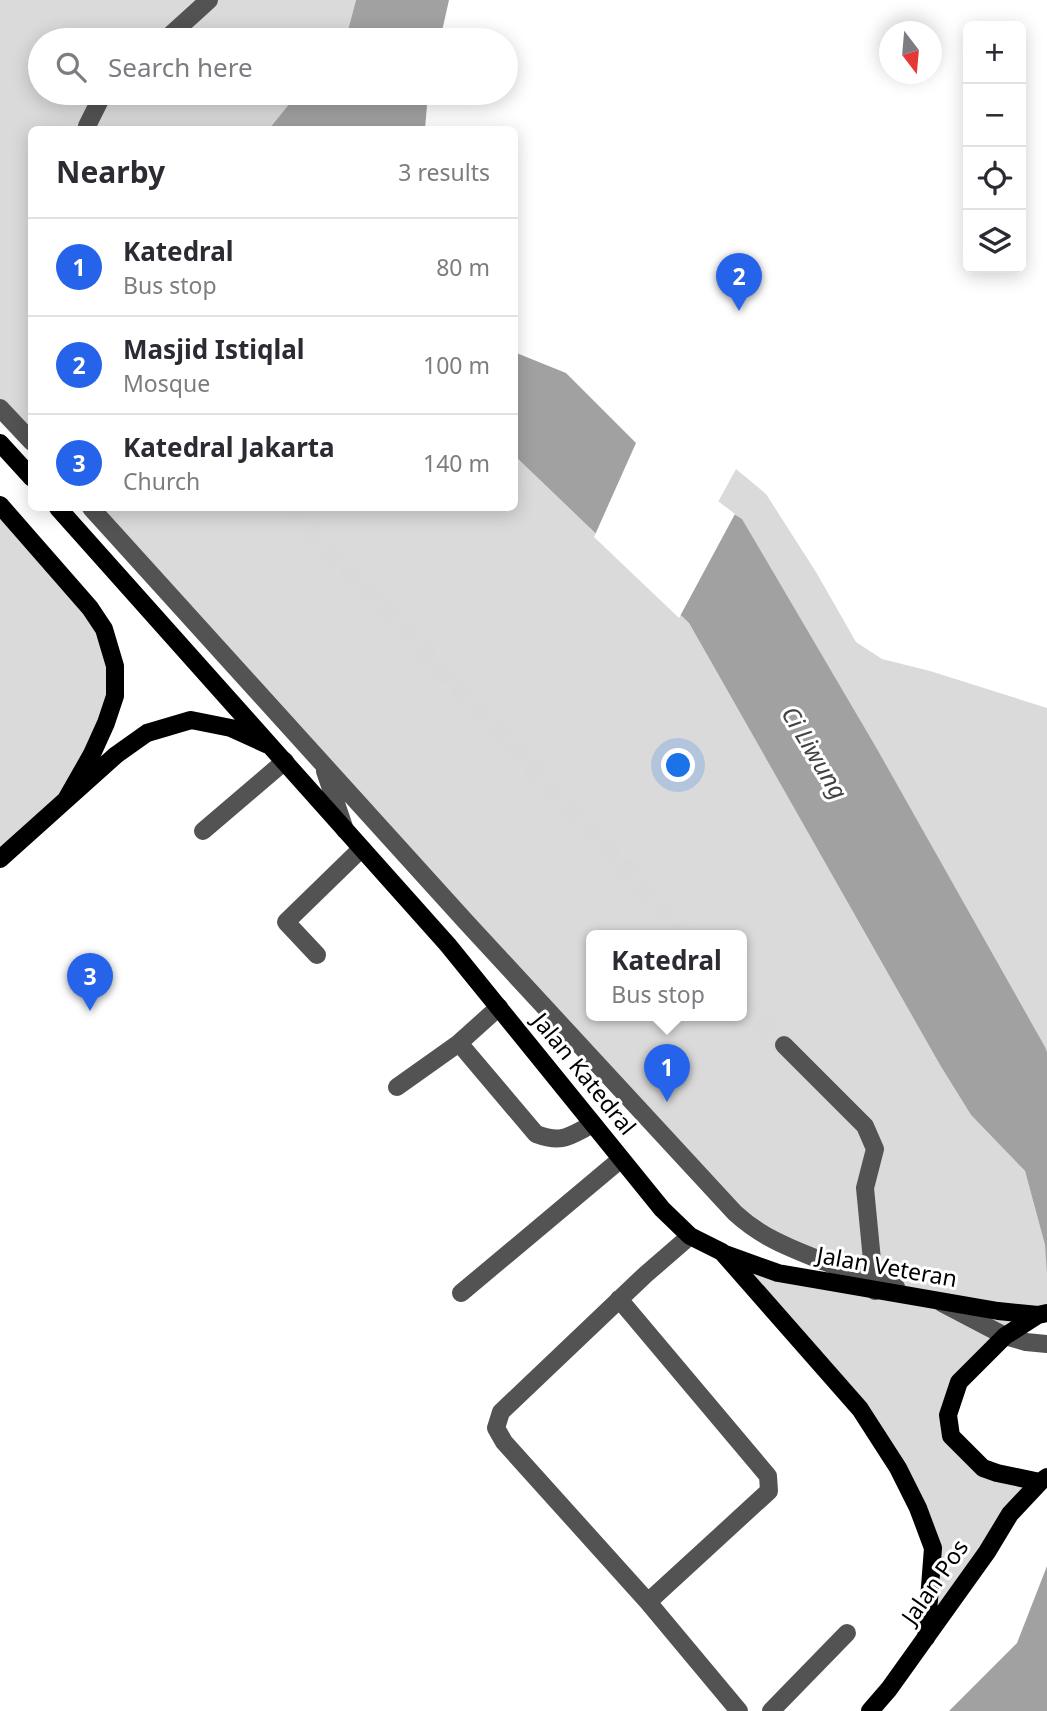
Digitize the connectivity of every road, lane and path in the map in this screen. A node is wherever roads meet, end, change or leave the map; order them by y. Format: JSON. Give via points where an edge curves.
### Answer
{"nodes":[{"id":1,"x":209,"y":0,"type":"edge"},
{"id":2,"x":178,"y":28,"type":"edge"},
{"id":3,"x":98,"y":105,"type":"edge"},
{"id":4,"x":87,"y":126,"type":"dead end"},
{"id":5,"x":0,"y":408,"type":"edge"},
{"id":6,"x":28,"y":438,"type":"edge"},
{"id":7,"x":0,"y":443,"type":"edge"},
{"id":8,"x":28,"y":474,"type":"edge"},
{"id":9,"x":0,"y":505,"type":"edge"},
{"id":10,"x":61,"y":511,"type":"edge"},
{"id":11,"x":94,"y":511,"type":"edge"},
{"id":12,"x":273,"y":747,"type":"junction"},
{"id":13,"x":285,"y":761,"type":"junction"},
{"id":14,"x":321,"y":761,"type":"junction"},
{"id":15,"x":67,"y":798,"type":"junction"},
{"id":16,"x":345,"y":830,"type":"junction"},
{"id":17,"x":204,"y":831,"type":"dead end"},
{"id":18,"x":361,"y":849,"type":"junction"},
{"id":19,"x":0,"y":859,"type":"edge"},
{"id":20,"x":317,"y":955,"type":"dead end"},
{"id":21,"x":499,"y":1007,"type":"junction"},
{"id":22,"x":459,"y":1043,"type":"junction"},
{"id":23,"x":784,"y":1045,"type":"tunnel mouth"},
{"id":24,"x":397,"y":1087,"type":"dead end"},
{"id":25,"x":593,"y":1124,"type":"junction"},
{"id":26,"x":621,"y":1159,"type":"junction"},
{"id":27,"x":690,"y":1236,"type":"junction"},
{"id":28,"x":722,"y":1252,"type":"junction"},
{"id":29,"x":875,"y":1286,"type":"junction"},
{"id":30,"x":461,"y":1293,"type":"dead end"},
{"id":31,"x":619,"y":1299,"type":"junction"},
{"id":32,"x":938,"y":1300,"type":"junction"},
{"id":33,"x":1044,"y":1314,"type":"edge"},
{"id":34,"x":1005,"y":1336,"type":"junction"},
{"id":35,"x":1047,"y":1344,"type":"edge"},
{"id":36,"x":1044,"y":1478,"type":"edge"},
{"id":37,"x":648,"y":1602,"type":"junction"},
{"id":38,"x":847,"y":1633,"type":"dead end"},
{"id":39,"x":926,"y":1638,"type":"junction"},
{"id":40,"x":739,"y":1711,"type":"edge"},
{"id":41,"x":771,"y":1711,"type":"edge"},
{"id":42,"x":870,"y":1711,"type":"edge"}],
"edges":[{"from":1,"to":2,"type":"lane"},
{"from":3,"to":4,"type":"lane"},
{"from":5,"to":6,"type":"lane"},
{"from":7,"to":8,"type":"main road"},
{"from":9,"to":15,"type":"main road","via":[[90,608],[104,629],[115,666],[116,696]]},
{"from":10,"to":12,"type":"main road"},
{"from":11,"to":14,"type":"lane"},
{"from":12,"to":13,"type":"main road","name":"Jalan Katedral"},
{"from":12,"to":14,"type":"lane"},
{"from":12,"to":15,"type":"main road","name":"Jalan Katedral","via":[[231,728],[191,720],[147,733]]},
{"from":13,"to":16,"type":"main road","name":"Jalan Katedral"},
{"from":13,"to":17,"type":"lane"},
{"from":14,"to":16,"type":"lane"},
{"from":14,"to":29,"type":"lane","via":[[735,1213],[776,1242]]},
{"from":15,"to":19,"type":"main road","name":"Jalan Katedral"},
{"from":16,"to":18,"type":"main road","name":"Jalan Katedral"},
{"from":18,"to":20,"type":"lane","via":[[286,922]]},
{"from":18,"to":21,"type":"main road","name":"Jalan Katedral"},
{"from":21,"to":22,"type":"lane"},
{"from":21,"to":25,"type":"main road","name":"Jalan Katedral"},
{"from":22,"to":24,"type":"lane"},
{"from":22,"to":25,"type":"lane","via":[[536,1134],[563,1139]]},
{"from":23,"to":29,"type":"lane","via":[[864,1126],[875,1149],[865,1188]]},
{"from":25,"to":26,"type":"main road","name":"Jalan Katedral"},
{"from":26,"to":27,"type":"main road","name":"Jalan Katedral"},
{"from":26,"to":30,"type":"lane"},
{"from":27,"to":28,"type":"main road","name":"Jalan Katedral"},
{"from":27,"to":31,"type":"lane"},
{"from":28,"to":29,"type":"main road","name":"Jalan Veteran","via":[[778,1273]]},
{"from":28,"to":39,"type":"main road","name":"Jalan Katedral","via":[[860,1409],[898,1468],[933,1548]]},
{"from":29,"to":32,"type":"main road","name":"Jalan Veteran"},
{"from":31,"to":37,"type":"lane","via":[[768,1476],[769,1486],[769,1491]]},
{"from":31,"to":37,"type":"lane","via":[[501,1412],[496,1428]]},
{"from":32,"to":33,"type":"main road","name":"Jalan Veteran"},
{"from":32,"to":34,"type":"lane"},
{"from":33,"to":34,"type":"main road"},
{"from":34,"to":35,"type":"lane"},
{"from":34,"to":36,"type":"main road","via":[[959,1382],[948,1415],[951,1436],[983,1468]]},
{"from":36,"to":39,"type":"main road","name":"Jalan Pos","via":[[1010,1514]]},
{"from":37,"to":40,"type":"lane"},
{"from":38,"to":41,"type":"lane"},
{"from":39,"to":42,"type":"main road","name":"Jalan Pos"}]}
